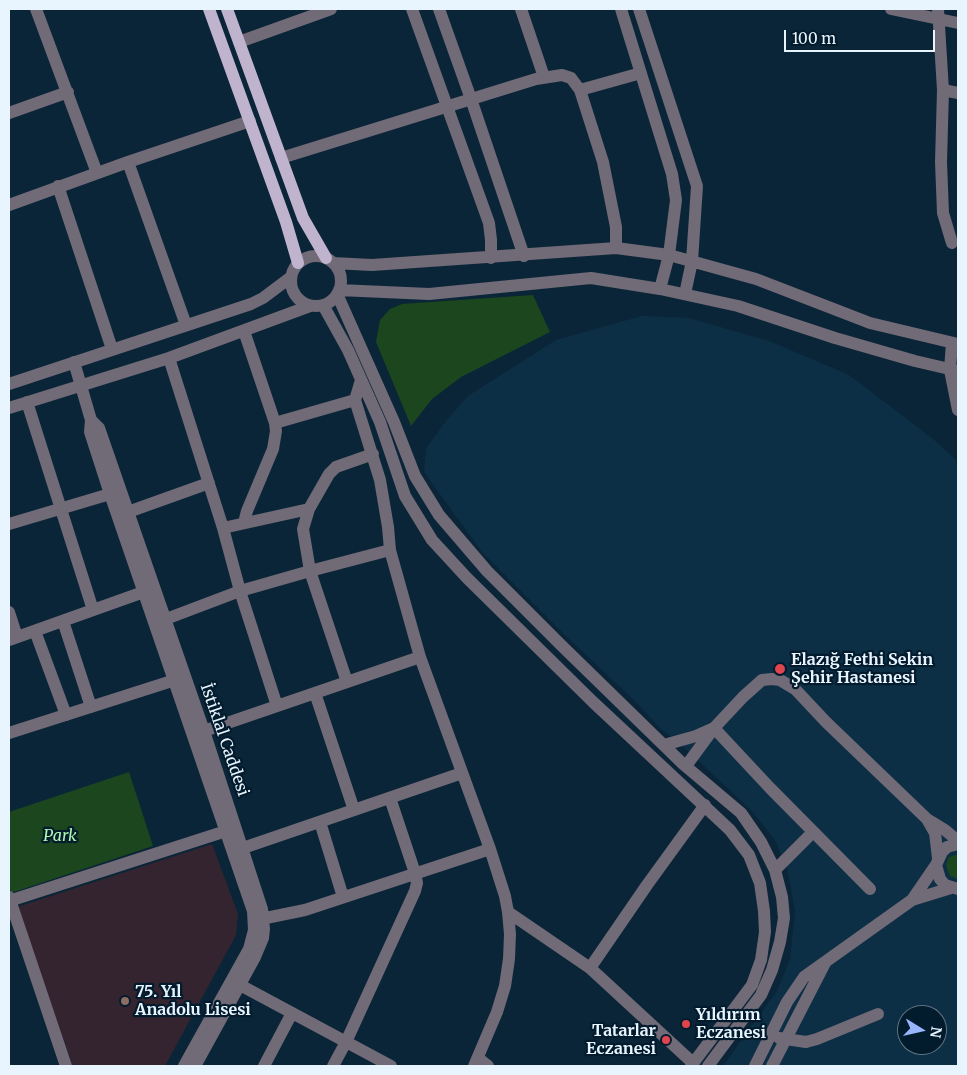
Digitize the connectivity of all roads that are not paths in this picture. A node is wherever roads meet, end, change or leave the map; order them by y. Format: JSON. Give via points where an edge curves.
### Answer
{"nodes":[{"id":1,"x":36,"y":9,"type":"edge"},
{"id":2,"x":209,"y":9,"type":"edge"},
{"id":3,"x":227,"y":9,"type":"edge"},
{"id":4,"x":332,"y":9,"type":"edge"},
{"id":5,"x":412,"y":9,"type":"edge"},
{"id":6,"x":439,"y":9,"type":"edge"},
{"id":7,"x":521,"y":9,"type":"edge"},
{"id":8,"x":621,"y":9,"type":"edge"},
{"id":9,"x":639,"y":9,"type":"edge"},
{"id":10,"x":891,"y":9,"type":"edge"},
{"id":11,"x":939,"y":13,"type":"edge"},
{"id":12,"x":958,"y":23,"type":"edge"},
{"id":13,"x":239,"y":42,"type":"junction"},
{"id":14,"x":641,"y":73,"type":"junction"},
{"id":15,"x":544,"y":77,"type":"junction"},
{"id":16,"x":580,"y":90,"type":"junction"},
{"id":17,"x":943,"y":90,"type":"junction"},
{"id":18,"x":68,"y":92,"type":"junction"},
{"id":19,"x":958,"y":93,"type":"edge"},
{"id":20,"x":471,"y":98,"type":"junction"},
{"id":21,"x":447,"y":106,"type":"junction"},
{"id":22,"x":9,"y":113,"type":"edge"},
{"id":23,"x":250,"y":121,"type":"junction"},
{"id":24,"x":281,"y":158,"type":"junction"},
{"id":25,"x":128,"y":162,"type":"junction"},
{"id":26,"x":97,"y":173,"type":"junction"},
{"id":27,"x":58,"y":186,"type":"junction"},
{"id":28,"x":9,"y":204,"type":"edge"},
{"id":29,"x":952,"y":243,"type":"dead end"},
{"id":30,"x":616,"y":248,"type":"junction"},
{"id":31,"x":669,"y":255,"type":"junction"},
{"id":32,"x":524,"y":256,"type":"junction"},
{"id":33,"x":491,"y":258,"type":"junction"},
{"id":34,"x":330,"y":261,"type":"junction"},
{"id":35,"x":692,"y":261,"type":"junction"},
{"id":36,"x":298,"y":263,"type":"junction"},
{"id":37,"x":291,"y":277,"type":"junction"},
{"id":38,"x":660,"y":288,"type":"junction"},
{"id":39,"x":338,"y":292,"type":"junction"},
{"id":40,"x":685,"y":294,"type":"junction"},
{"id":41,"x":323,"y":305,"type":"junction"},
{"id":42,"x":310,"y":306,"type":"junction"},
{"id":43,"x":186,"y":325,"type":"junction"},
{"id":44,"x":244,"y":331,"type":"junction"},
{"id":45,"x":955,"y":344,"type":"edge"},
{"id":46,"x":112,"y":349,"type":"junction"},
{"id":47,"x":169,"y":358,"type":"junction"},
{"id":48,"x":74,"y":362,"type":"junction"},
{"id":49,"x":954,"y":371,"type":"edge"},
{"id":50,"x":362,"y":380,"type":"junction"},
{"id":51,"x":9,"y":384,"type":"edge"},
{"id":52,"x":81,"y":385,"type":"junction"},
{"id":53,"x":355,"y":400,"type":"junction"},
{"id":54,"x":27,"y":402,"type":"junction"},
{"id":55,"x":9,"y":408,"type":"edge"},
{"id":56,"x":958,"y":410,"type":"edge"},
{"id":57,"x":91,"y":420,"type":"junction"},
{"id":58,"x":275,"y":423,"type":"junction"},
{"id":59,"x":373,"y":454,"type":"junction"},
{"id":60,"x":209,"y":483,"type":"junction"},
{"id":61,"x":110,"y":494,"type":"junction"},
{"id":62,"x":61,"y":509,"type":"junction"},
{"id":63,"x":309,"y":509,"type":"junction"},
{"id":64,"x":128,"y":512,"type":"junction"},
{"id":65,"x":244,"y":523,"type":"junction"},
{"id":66,"x":9,"y":524,"type":"edge"},
{"id":67,"x":223,"y":528,"type":"junction"},
{"id":68,"x":390,"y":550,"type":"junction"},
{"id":69,"x":310,"y":571,"type":"junction"},
{"id":70,"x":150,"y":590,"type":"junction"},
{"id":71,"x":240,"y":591,"type":"junction"},
{"id":72,"x":93,"y":610,"type":"junction"},
{"id":73,"x":9,"y":612,"type":"edge"},
{"id":74,"x":166,"y":618,"type":"junction"},
{"id":75,"x":63,"y":621,"type":"junction"},
{"id":76,"x":35,"y":631,"type":"junction"},
{"id":77,"x":13,"y":638,"type":"edge"},
{"id":78,"x":420,"y":657,"type":"junction"},
{"id":79,"x":174,"y":680,"type":"junction"},
{"id":80,"x":347,"y":682,"type":"junction"},
{"id":81,"x":315,"y":693,"type":"junction"},
{"id":82,"x":278,"y":706,"type":"junction"},
{"id":83,"x":91,"y":707,"type":"junction"},
{"id":84,"x":66,"y":715,"type":"junction"},
{"id":85,"x":714,"y":728,"type":"junction"},
{"id":86,"x":204,"y":731,"type":"junction"},
{"id":87,"x":9,"y":733,"type":"edge"},
{"id":88,"x":664,"y":745,"type":"junction"},
{"id":89,"x":686,"y":766,"type":"junction"},
{"id":90,"x":462,"y":773,"type":"junction"},
{"id":91,"x":390,"y":798,"type":"junction"},
{"id":92,"x":705,"y":805,"type":"junction"},
{"id":93,"x":354,"y":810,"type":"junction"},
{"id":94,"x":927,"y":819,"type":"junction"},
{"id":95,"x":320,"y":822,"type":"junction"},
{"id":96,"x":226,"y":831,"type":"junction"},
{"id":97,"x":813,"y":832,"type":"junction"},
{"id":98,"x":958,"y":843,"type":"edge"},
{"id":99,"x":243,"y":848,"type":"junction"},
{"id":100,"x":490,"y":849,"type":"junction"},
{"id":101,"x":937,"y":861,"type":"junction"},
{"id":102,"x":774,"y":870,"type":"junction"},
{"id":103,"x":415,"y":874,"type":"junction"},
{"id":104,"x":870,"y":889,"type":"dead end"},
{"id":105,"x":955,"y":889,"type":"edge"},
{"id":106,"x":343,"y":897,"type":"junction"},
{"id":107,"x":9,"y":900,"type":"edge"},
{"id":108,"x":912,"y":900,"type":"junction"},
{"id":109,"x":508,"y":912,"type":"junction"},
{"id":110,"x":259,"y":920,"type":"junction"},
{"id":111,"x":826,"y":961,"type":"junction"},
{"id":112,"x":590,"y":968,"type":"junction"},
{"id":113,"x":240,"y":985,"type":"junction"},
{"id":114,"x":292,"y":1013,"type":"junction"},
{"id":115,"x":878,"y":1014,"type":"dead end"},
{"id":116,"x":770,"y":1036,"type":"junction"},
{"id":117,"x":786,"y":1038,"type":"junction"},
{"id":118,"x":346,"y":1042,"type":"junction"},
{"id":119,"x":476,"y":1062,"type":"edge"},
{"id":120,"x":692,"y":1065,"type":"edge"},
{"id":121,"x":66,"y":1066,"type":"edge"},
{"id":122,"x":184,"y":1066,"type":"edge"},
{"id":123,"x":195,"y":1066,"type":"edge"},
{"id":124,"x":264,"y":1066,"type":"edge"},
{"id":125,"x":333,"y":1066,"type":"edge"},
{"id":126,"x":391,"y":1066,"type":"edge"},
{"id":127,"x":488,"y":1066,"type":"edge"},
{"id":128,"x":708,"y":1066,"type":"edge"},
{"id":129,"x":755,"y":1066,"type":"edge"},
{"id":130,"x":772,"y":1066,"type":"edge"}],
"edges":[{"from":1,"to":18,"type":"street"},
{"from":2,"to":23,"type":"main road"},
{"from":3,"to":13,"type":"main road"},
{"from":4,"to":13,"type":"street"},
{"from":5,"to":21,"type":"street"},
{"from":6,"to":20,"type":"street"},
{"from":7,"to":15,"type":"street"},
{"from":8,"to":14,"type":"street"},
{"from":9,"to":35,"type":"street","via":[[698,186]]},
{"from":10,"to":11,"type":"street"},
{"from":11,"to":12,"type":"street"},
{"from":11,"to":17,"type":"street"},
{"from":13,"to":24,"type":"main road"},
{"from":14,"to":16,"type":"street"},
{"from":14,"to":31,"type":"street","via":[[672,174],[676,200]]},
{"from":15,"to":16,"type":"street","via":[[562,75],[571,78]]},
{"from":15,"to":20,"type":"street"},
{"from":16,"to":30,"type":"street","via":[[603,162],[616,227]]},
{"from":17,"to":19,"type":"street"},
{"from":17,"to":29,"type":"street","via":[[943,213]]},
{"from":18,"to":22,"type":"street"},
{"from":18,"to":26,"type":"street"},
{"from":20,"to":21,"type":"street"},
{"from":20,"to":32,"type":"street"},
{"from":21,"to":24,"type":"street"},
{"from":21,"to":33,"type":"street","via":[[488,223]]},
{"from":23,"to":25,"type":"street"},
{"from":23,"to":36,"type":"main road"},
{"from":24,"to":34,"type":"main road","via":[[303,218]]},
{"from":25,"to":26,"type":"street"},
{"from":25,"to":43,"type":"street"},
{"from":26,"to":27,"type":"street"},
{"from":27,"to":28,"type":"street"},
{"from":27,"to":46,"type":"street"},
{"from":30,"to":31,"type":"street"},
{"from":30,"to":32,"type":"street"},
{"from":31,"to":35,"type":"street"},
{"from":31,"to":38,"type":"street"},
{"from":32,"to":33,"type":"street"},
{"from":33,"to":34,"type":"street","via":[[372,265]]},
{"from":34,"to":36,"type":"street","via":[[312,256]]},
{"from":34,"to":39,"type":"street","via":[[340,275]]},
{"from":35,"to":40,"type":"street"},
{"from":35,"to":45,"type":"street","via":[[756,279],[870,323]]},
{"from":36,"to":37,"type":"street"},
{"from":37,"to":42,"type":"street","via":[[293,292]]},
{"from":37,"to":43,"type":"street","via":[[251,304]]},
{"from":38,"to":39,"type":"street","via":[[591,278],[429,294]]},
{"from":38,"to":40,"type":"street"},
{"from":39,"to":41,"type":"street"},
{"from":39,"to":88,"type":"street","via":[[415,476],[439,515],[487,570]]},
{"from":40,"to":49,"type":"street","via":[[738,306],[835,338]]},
{"from":41,"to":42,"type":"street"},
{"from":41,"to":50,"type":"street"},
{"from":42,"to":44,"type":"street"},
{"from":43,"to":46,"type":"street"},
{"from":44,"to":47,"type":"street"},
{"from":44,"to":58,"type":"street"},
{"from":45,"to":49,"type":"street"},
{"from":46,"to":48,"type":"street"},
{"from":47,"to":52,"type":"street"},
{"from":47,"to":60,"type":"street"},
{"from":48,"to":51,"type":"street"},
{"from":48,"to":52,"type":"street","name":"İstiklal Caddesi"},
{"from":49,"to":56,"type":"street","via":[[952,388]]},
{"from":50,"to":53,"type":"street"},
{"from":50,"to":92,"type":"street","via":[[380,422],[404,496],[432,540],[592,702]]},
{"from":52,"to":54,"type":"street"},
{"from":52,"to":57,"type":"street","name":"İstiklal Caddesi"},
{"from":53,"to":58,"type":"street"},
{"from":53,"to":59,"type":"street"},
{"from":54,"to":55,"type":"street"},
{"from":54,"to":62,"type":"street"},
{"from":57,"to":61,"type":"street","name":"İstiklal Caddesi","via":[[90,432]]},
{"from":57,"to":64,"type":"street","name":"İstiklal Caddesi","via":[[99,428]]},
{"from":58,"to":65,"type":"street","via":[[276,440]]},
{"from":59,"to":63,"type":"street","via":[[336,467]]},
{"from":59,"to":68,"type":"street","via":[[385,503]]},
{"from":60,"to":64,"type":"street"},
{"from":60,"to":67,"type":"street"},
{"from":61,"to":62,"type":"street"},
{"from":61,"to":70,"type":"street","name":"İstiklal Caddesi"},
{"from":62,"to":66,"type":"street"},
{"from":62,"to":72,"type":"street"},
{"from":63,"to":65,"type":"street"},
{"from":63,"to":69,"type":"street","via":[[303,528]]},
{"from":64,"to":70,"type":"street","name":"İstiklal Caddesi"},
{"from":65,"to":67,"type":"street"},
{"from":67,"to":71,"type":"street"},
{"from":68,"to":69,"type":"street"},
{"from":68,"to":78,"type":"street"},
{"from":69,"to":71,"type":"street"},
{"from":69,"to":80,"type":"street"},
{"from":70,"to":72,"type":"street"},
{"from":70,"to":74,"type":"street","name":"İstiklal Caddesi"},
{"from":70,"to":79,"type":"street","name":"İstiklal Caddesi"},
{"from":71,"to":74,"type":"street"},
{"from":71,"to":82,"type":"street"},
{"from":72,"to":75,"type":"street"},
{"from":73,"to":77,"type":"street"},
{"from":74,"to":86,"type":"street","name":"İstiklal Caddesi"},
{"from":75,"to":76,"type":"street"},
{"from":75,"to":83,"type":"street"},
{"from":76,"to":77,"type":"street"},
{"from":76,"to":84,"type":"street"},
{"from":78,"to":80,"type":"street"},
{"from":78,"to":90,"type":"street"},
{"from":79,"to":83,"type":"street"},
{"from":79,"to":96,"type":"street","name":"İstiklal Caddesi"},
{"from":80,"to":81,"type":"street"},
{"from":81,"to":82,"type":"street"},
{"from":81,"to":93,"type":"street"},
{"from":82,"to":86,"type":"street"},
{"from":83,"to":84,"type":"street"},
{"from":84,"to":87,"type":"street"},
{"from":85,"to":88,"type":"street"},
{"from":85,"to":89,"type":"street"},
{"from":85,"to":94,"type":"street","via":[[762,680],[780,680],[795,689]]},
{"from":85,"to":97,"type":"street"},
{"from":86,"to":99,"type":"street","name":"İstiklal Caddesi"},
{"from":88,"to":89,"type":"street"},
{"from":89,"to":102,"type":"street","via":[[741,813],[762,842]]},
{"from":90,"to":91,"type":"street"},
{"from":90,"to":100,"type":"street"},
{"from":91,"to":93,"type":"street"},
{"from":91,"to":103,"type":"street"},
{"from":92,"to":112,"type":"street"},
{"from":92,"to":120,"type":"street","via":[[730,830],[749,856],[760,883],[765,932],[761,960],[752,985]]},
{"from":93,"to":95,"type":"street"},
{"from":94,"to":98,"type":"street"},
{"from":94,"to":101,"type":"street","via":[[935,833]]},
{"from":95,"to":99,"type":"street"},
{"from":95,"to":106,"type":"street"},
{"from":96,"to":107,"type":"street"},
{"from":96,"to":110,"type":"street","name":"İstiklal Caddesi"},
{"from":97,"to":102,"type":"street"},
{"from":97,"to":104,"type":"street"},
{"from":98,"to":101,"type":"street","via":[[947,847]]},
{"from":99,"to":110,"type":"street","name":"İstiklal Caddesi","via":[[259,898]]},
{"from":100,"to":103,"type":"street"},
{"from":100,"to":109,"type":"street"},
{"from":101,"to":105,"type":"street","via":[[940,879]]},
{"from":101,"to":108,"type":"street"},
{"from":102,"to":128,"type":"street","via":[[784,918],[772,970],[761,995]]},
{"from":103,"to":106,"type":"street"},
{"from":103,"to":118,"type":"street","via":[[417,883],[413,898]]},
{"from":105,"to":108,"type":"street"},
{"from":106,"to":110,"type":"street","via":[[305,910]]},
{"from":107,"to":121,"type":"street"},
{"from":108,"to":111,"type":"street"},
{"from":109,"to":112,"type":"street"},
{"from":109,"to":119,"type":"street","via":[[509,959],[505,986]]},
{"from":110,"to":113,"type":"street","name":"İstiklal Caddesi","via":[[263,938]]},
{"from":110,"to":122,"type":"street","name":"İstiklal Caddesi","via":[[249,949]]},
{"from":111,"to":116,"type":"street","via":[[804,977]]},
{"from":111,"to":117,"type":"street"},
{"from":112,"to":120,"type":"street"},
{"from":113,"to":114,"type":"street"},
{"from":113,"to":123,"type":"street","name":"İstiklal Caddesi"},
{"from":114,"to":118,"type":"street"},
{"from":114,"to":124,"type":"street"},
{"from":115,"to":117,"type":"street","via":[[817,1040],[806,1042]]},
{"from":116,"to":117,"type":"street"},
{"from":116,"to":129,"type":"street"},
{"from":117,"to":130,"type":"street"},
{"from":118,"to":125,"type":"street"},
{"from":118,"to":126,"type":"street"},
{"from":119,"to":127,"type":"street"}]}
